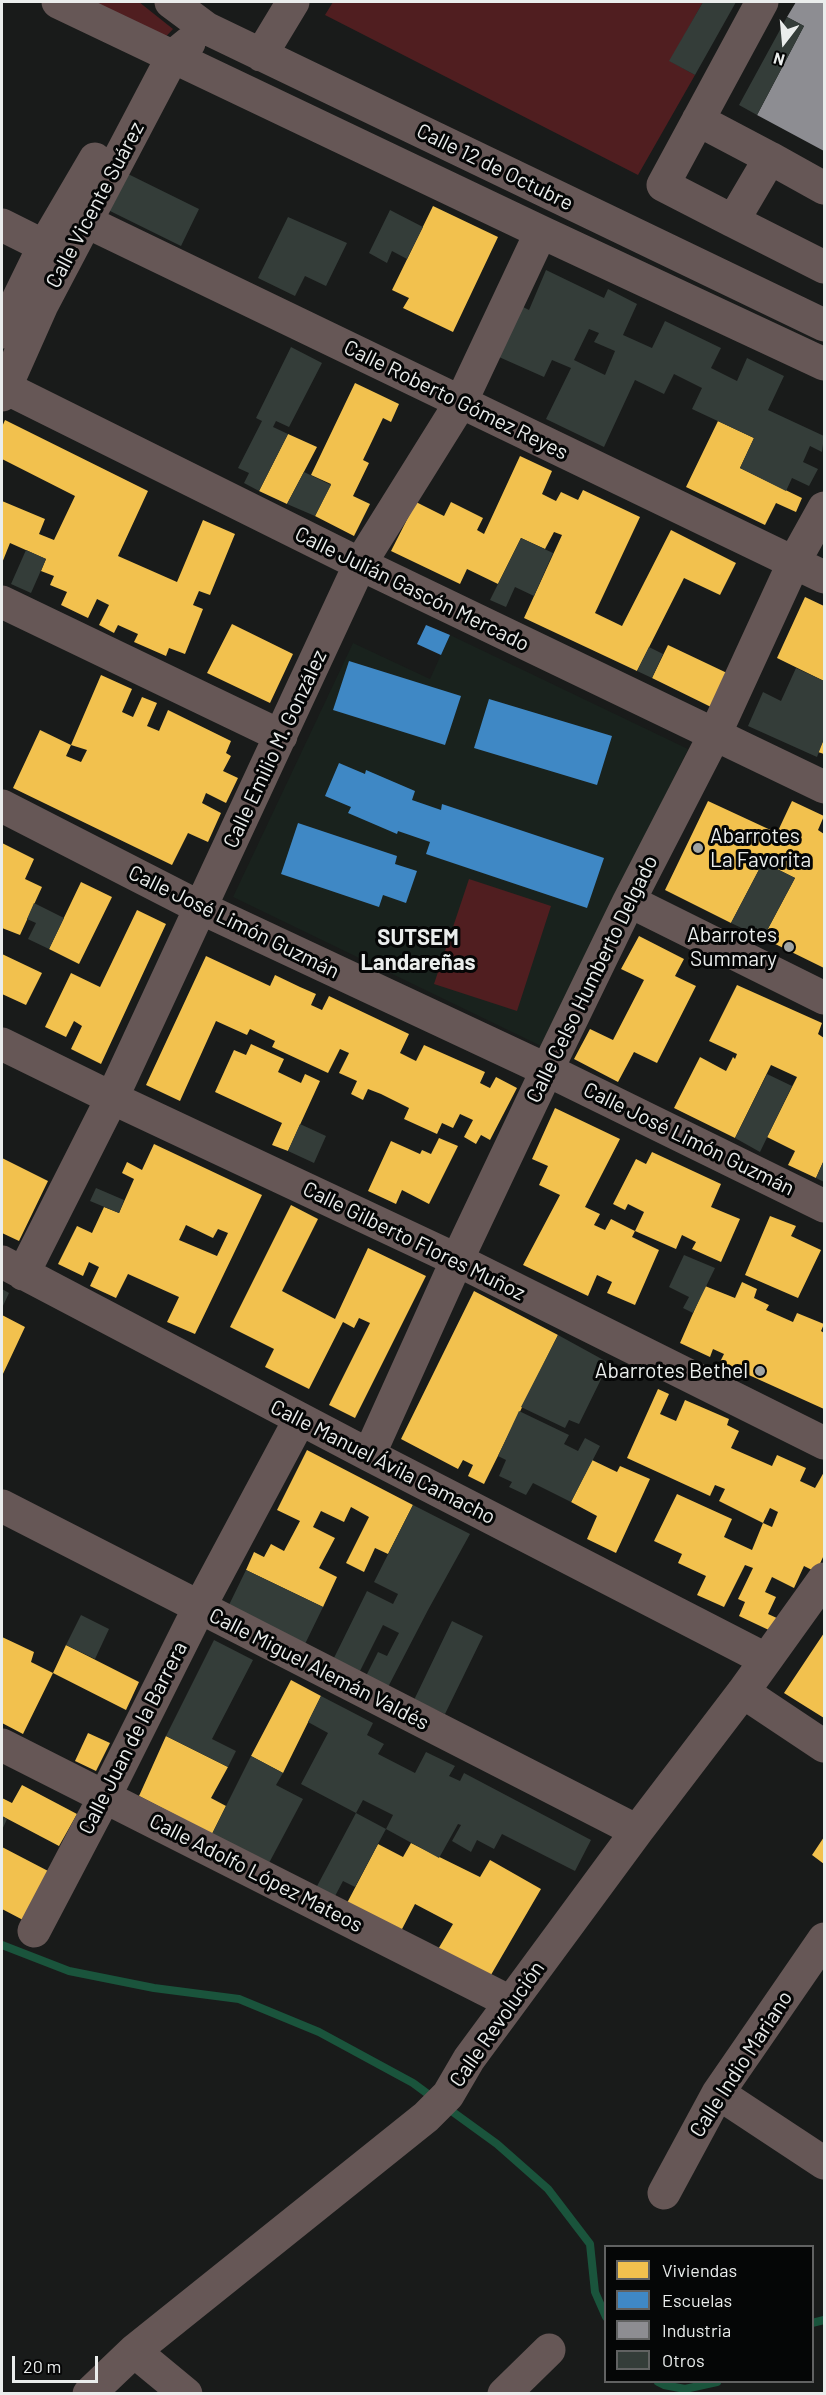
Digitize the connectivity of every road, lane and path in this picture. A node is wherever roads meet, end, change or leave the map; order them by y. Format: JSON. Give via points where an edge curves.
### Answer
{"nodes":[{"id":1,"x":58,"y":2,"type":"edge"},
{"id":2,"x":171,"y":2,"type":"edge"},
{"id":3,"x":293,"y":2,"type":"edge"},
{"id":4,"x":762,"y":2,"type":"edge"},
{"id":5,"x":206,"y":28,"type":"junction"},
{"id":6,"x":164,"y":53,"type":"junction"},
{"id":7,"x":261,"y":55,"type":"junction"},
{"id":8,"x":698,"y":120,"type":"junction"},
{"id":9,"x":770,"y":158,"type":"junction"},
{"id":10,"x":825,"y":188,"type":"edge"},
{"id":11,"x":90,"y":201,"type":"junction"},
{"id":12,"x":733,"y":221,"type":"junction"},
{"id":13,"x":2,"y":225,"type":"edge"},
{"id":14,"x":541,"y":232,"type":"junction"},
{"id":15,"x":44,"y":246,"type":"junction"},
{"id":16,"x":825,"y":267,"type":"edge"},
{"id":17,"x":31,"y":300,"type":"junction"},
{"id":18,"x":825,"y":325,"type":"edge"},
{"id":19,"x":2,"y":332,"type":"edge"},
{"id":20,"x":825,"y":364,"type":"edge"},
{"id":21,"x":3,"y":389,"type":"edge"},
{"id":22,"x":460,"y":402,"type":"junction"},
{"id":23,"x":825,"y":508,"type":"edge"},
{"id":24,"x":794,"y":562,"type":"junction"},
{"id":25,"x":360,"y":564,"type":"junction"},
{"id":26,"x":825,"y":577,"type":"edge"},
{"id":27,"x":2,"y":602,"type":"edge"},
{"id":28,"x":715,"y":734,"type":"junction"},
{"id":29,"x":281,"y":736,"type":"junction"},
{"id":30,"x":825,"y":787,"type":"edge"},
{"id":31,"x":2,"y":806,"type":"edge"},
{"id":32,"x":629,"y":901,"type":"junction"},
{"id":33,"x":201,"y":908,"type":"junction"},
{"id":34,"x":825,"y":998,"type":"edge"},
{"id":35,"x":2,"y":1044,"type":"edge"},
{"id":36,"x":547,"y":1070,"type":"junction"},
{"id":37,"x":112,"y":1098,"type":"junction"},
{"id":38,"x":825,"y":1206,"type":"edge"},
{"id":39,"x":457,"y":1260,"type":"junction"},
{"id":40,"x":12,"y":1268,"type":"edge"},
{"id":41,"x":300,"y":1419,"type":"junction"},
{"id":42,"x":825,"y":1443,"type":"edge"},
{"id":43,"x":369,"y":1455,"type":"junction"},
{"id":44,"x":2,"y":1506,"type":"edge"},
{"id":45,"x":825,"y":1579,"type":"edge"},
{"id":46,"x":199,"y":1608,"type":"junction"},
{"id":47,"x":765,"y":1659,"type":"junction"},
{"id":48,"x":743,"y":1692,"type":"junction"},
{"id":49,"x":2,"y":1746,"type":"edge"},
{"id":50,"x":825,"y":1746,"type":"edge"},
{"id":51,"x":105,"y":1796,"type":"junction"},
{"id":52,"x":637,"y":1831,"type":"junction"},
{"id":53,"x":34,"y":1931,"type":"dead end"},
{"id":54,"x":821,"y":1950,"type":"edge"},
{"id":55,"x":510,"y":2002,"type":"junction"},
{"id":56,"x":718,"y":2092,"type":"junction"},
{"id":57,"x":825,"y":2163,"type":"edge"},
{"id":58,"x":664,"y":2193,"type":"dead end"},
{"id":59,"x":549,"y":2350,"type":"dead end"},
{"id":60,"x":134,"y":2351,"type":"junction"},
{"id":61,"x":89,"y":2394,"type":"edge"},
{"id":62,"x":186,"y":2394,"type":"edge"},
{"id":63,"x":504,"y":2394,"type":"edge"}],
"edges":[{"from":1,"to":6,"type":"street","name":"Calle 12 de Octubre"},
{"from":2,"to":5,"type":"street","name":"Calle 12 de Octubre"},
{"from":3,"to":7,"type":"street"},
{"from":4,"to":8,"type":"street"},
{"from":5,"to":6,"type":"street","name":"Calle Vicente Suárez"},
{"from":5,"to":7,"type":"street","name":"Calle 12 de Octubre"},
{"from":6,"to":11,"type":"street","name":"Calle Vicente Suárez"},
{"from":6,"to":14,"type":"street","name":"Calle 12 de Octubre"},
{"from":7,"to":18,"type":"street","name":"Calle 12 de Octubre"},
{"from":8,"to":9,"type":"street"},
{"from":8,"to":12,"type":"street","via":[[663,185]]},
{"from":9,"to":10,"type":"street"},
{"from":9,"to":12,"type":"street"},
{"from":11,"to":15,"type":"street"},
{"from":11,"to":17,"type":"street","name":"Calle Vicente Suárez"},
{"from":11,"to":22,"type":"street","name":"Calle Roberto Gómez Reyes"},
{"from":12,"to":16,"type":"street"},
{"from":13,"to":15,"type":"street"},
{"from":14,"to":20,"type":"street","name":"Calle 12 de Octubre"},
{"from":14,"to":22,"type":"street","name":"Calle Emilio M. González"},
{"from":15,"to":17,"type":"street"},
{"from":17,"to":19,"type":"street"},
{"from":17,"to":21,"type":"street","name":"Calle Vicente Suárez"},
{"from":21,"to":25,"type":"street","name":"Calle Julián Gascón Mercado"},
{"from":22,"to":24,"type":"street","name":"Calle Roberto Gómez Reyes"},
{"from":22,"to":25,"type":"street","name":"Calle Emilio M. González"},
{"from":23,"to":24,"type":"street","name":"Calle Celso Humberto Delgado"},
{"from":24,"to":26,"type":"street","name":"Calle Roberto Gómez Reyes"},
{"from":24,"to":28,"type":"street","name":"Calle Celso Humberto Delgado"},
{"from":25,"to":28,"type":"street","name":"Calle Julián Gascón Mercado"},
{"from":25,"to":29,"type":"street","name":"Calle Emilio M. González"},
{"from":27,"to":29,"type":"street"},
{"from":28,"to":30,"type":"street","name":"Calle Julián Gascón Mercado"},
{"from":28,"to":32,"type":"street","name":"Calle Celso Humberto Delgado"},
{"from":29,"to":33,"type":"street","name":"Calle Emilio M. González"},
{"from":31,"to":33,"type":"street","name":"Calle José Limón Guzmán"},
{"from":32,"to":34,"type":"street"},
{"from":32,"to":36,"type":"street","name":"Calle Celso Humberto Delgado"},
{"from":33,"to":36,"type":"street","name":"Calle José Limón Guzmán"},
{"from":33,"to":37,"type":"street","name":"Calle Emilio M. González"},
{"from":35,"to":37,"type":"street","name":"Calle Gilberto Flores Muñoz"},
{"from":36,"to":38,"type":"street","name":"Calle José Limón Guzmán"},
{"from":36,"to":39,"type":"street","name":"Calle Celso Humberto Delgado"},
{"from":37,"to":39,"type":"street","name":"Calle Gilberto Flores Muñoz"},
{"from":37,"to":40,"type":"street","name":"Calle Emilio M. González"},
{"from":39,"to":42,"type":"street","name":"Calle Gilberto Flores Muñoz"},
{"from":39,"to":43,"type":"street","name":"Calle Celso Humberto Delgado"},
{"from":40,"to":41,"type":"street","name":"Calle Manuel Ávila Camacho"},
{"from":41,"to":43,"type":"street","name":"Calle Manuel Ávila Camacho"},
{"from":41,"to":46,"type":"street","name":"Calle Juan de la Barrera"},
{"from":43,"to":47,"type":"street","name":"Calle Manuel Ávila Camacho"},
{"from":44,"to":46,"type":"street","name":"Calle Miguel Alemán Valdés"},
{"from":45,"to":47,"type":"street","name":"Calle Revolución"},
{"from":46,"to":51,"type":"street","name":"Calle Juan de la Barrera"},
{"from":46,"to":52,"type":"street","name":"Calle Miguel Alemán Valdés"},
{"from":47,"to":48,"type":"street","name":"Calle Revolución"},
{"from":48,"to":50,"type":"street"},
{"from":48,"to":52,"type":"street","name":"Calle Revolución"},
{"from":49,"to":51,"type":"street","name":"Calle Adolfo López Mateos"},
{"from":51,"to":53,"type":"street","name":"Calle Juan de la Barrera"},
{"from":51,"to":55,"type":"street","name":"Calle Adolfo López Mateos"},
{"from":52,"to":55,"type":"street","name":"Calle Revolución"},
{"from":54,"to":56,"type":"street","name":"Calle Indio Mariano"},
{"from":55,"to":60,"type":"street","name":"Calle Revolución","via":[[448,2095],[426,2117]]},
{"from":56,"to":57,"type":"street"},
{"from":56,"to":58,"type":"street","name":"Calle Indio Mariano"},
{"from":59,"to":63,"type":"street"},
{"from":60,"to":61,"type":"street","name":"Calle Revolución"},
{"from":60,"to":62,"type":"street"}]}
